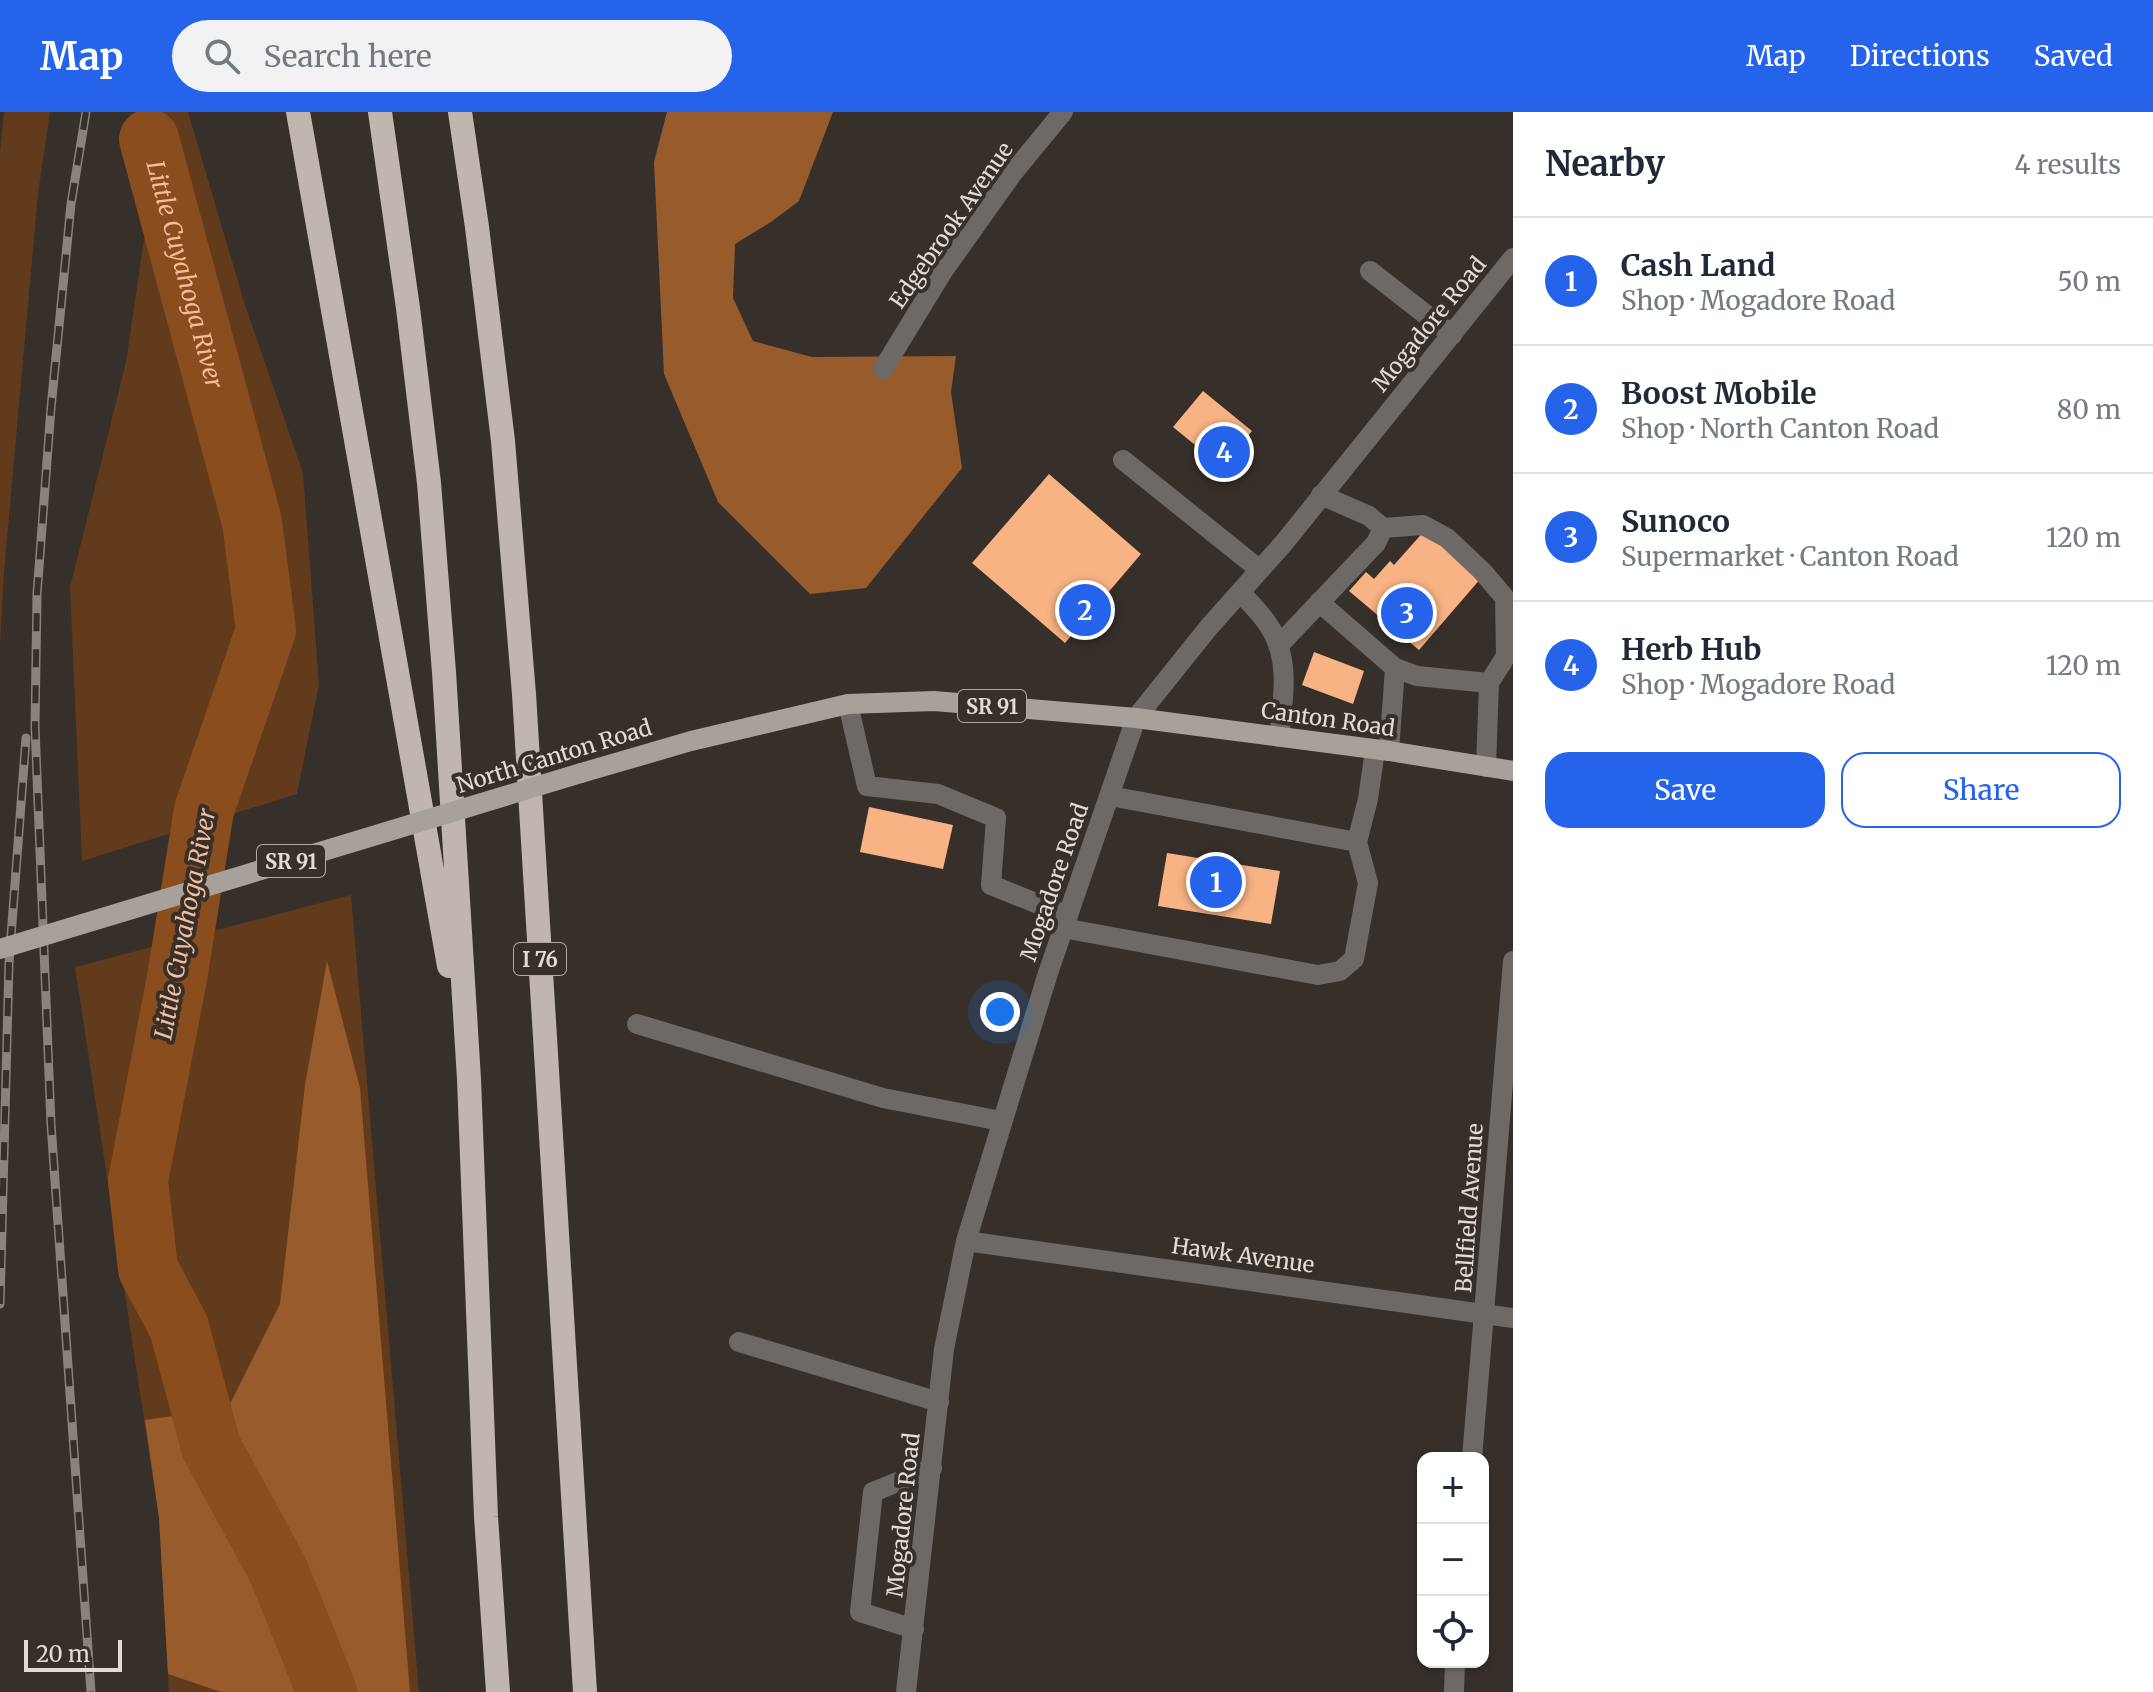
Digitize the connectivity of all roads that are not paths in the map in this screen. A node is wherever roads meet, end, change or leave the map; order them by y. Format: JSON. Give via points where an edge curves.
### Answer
{"nodes":[{"id":1,"x":298,"y":112,"type":"edge"},
{"id":2,"x":380,"y":112,"type":"edge"},
{"id":3,"x":460,"y":112,"type":"edge"},
{"id":4,"x":1063,"y":112,"type":"edge"},
{"id":5,"x":1513,"y":258,"type":"edge"},
{"id":6,"x":1370,"y":271,"type":"dead end"},
{"id":7,"x":1452,"y":335,"type":"junction"},
{"id":8,"x":883,"y":369,"type":"dead end"},
{"id":9,"x":1123,"y":460,"type":"dead end"},
{"id":10,"x":1321,"y":495,"type":"junction"},
{"id":11,"x":1383,"y":528,"type":"junction"},
{"id":12,"x":1260,"y":570,"type":"junction"},
{"id":13,"x":1240,"y":592,"type":"junction"},
{"id":14,"x":1319,"y":602,"type":"junction"},
{"id":15,"x":1279,"y":645,"type":"junction"},
{"id":16,"x":1395,"y":668,"type":"junction"},
{"id":17,"x":1489,"y":683,"type":"junction"},
{"id":18,"x":848,"y":704,"type":"junction"},
{"id":19,"x":1136,"y":718,"type":"junction"},
{"id":20,"x":1279,"y":737,"type":"junction"},
{"id":21,"x":1382,"y":750,"type":"junction"},
{"id":22,"x":1486,"y":767,"type":"junction"},
{"id":23,"x":1513,"y":771,"type":"edge"},
{"id":24,"x":1110,"y":796,"type":"junction"},
{"id":25,"x":1357,"y":842,"type":"junction"},
{"id":26,"x":1065,"y":922,"type":"junction"},
{"id":27,"x":0,"y":949,"type":"edge"},
{"id":28,"x":1513,"y":961,"type":"edge"},
{"id":29,"x":637,"y":1024,"type":"dead end"},
{"id":30,"x":469,"y":1079,"type":"junction"},
{"id":31,"x":1001,"y":1121,"type":"junction"},
{"id":32,"x":966,"y":1241,"type":"junction"},
{"id":33,"x":1485,"y":1314,"type":"junction"},
{"id":34,"x":1513,"y":1318,"type":"edge"},
{"id":35,"x":739,"y":1342,"type":"dead end"},
{"id":36,"x":939,"y":1402,"type":"junction"},
{"id":37,"x":1473,"y":1452,"type":"edge"},
{"id":38,"x":932,"y":1468,"type":"junction"},
{"id":39,"x":914,"y":1629,"type":"junction"},
{"id":40,"x":1455,"y":1668,"type":"edge"},
{"id":41,"x":498,"y":1692,"type":"edge"},
{"id":42,"x":585,"y":1692,"type":"edge"},
{"id":43,"x":906,"y":1692,"type":"edge"},
{"id":44,"x":1454,"y":1692,"type":"edge"}],
"edges":[{"from":1,"to":30,"type":"highway"},
{"from":2,"to":30,"type":"highway","via":[[429,483]]},
{"from":3,"to":42,"type":"highway","number":"I 76","via":[[503,441],[523,678]]},
{"from":4,"to":8,"type":"street","name":"Edgebrook Avenue","via":[[943,271]]},
{"from":5,"to":7,"type":"street","name":"Mogadore Road"},
{"from":6,"to":7,"type":"street"},
{"from":7,"to":10,"type":"street","name":"Mogadore Road"},
{"from":9,"to":12,"type":"street"},
{"from":10,"to":11,"type":"street","via":[[1369,516]]},
{"from":10,"to":12,"type":"street","name":"Mogadore Road"},
{"from":11,"to":14,"type":"street","via":[[1376,543]]},
{"from":11,"to":17,"type":"street","via":[[1423,525],[1447,538],[1505,598],[1506,656]]},
{"from":12,"to":13,"type":"street","name":"Mogadore Road"},
{"from":13,"to":15,"type":"street","via":[[1269,624]]},
{"from":13,"to":19,"type":"street","name":"Mogadore Road"},
{"from":14,"to":15,"type":"street"},
{"from":14,"to":16,"type":"street"},
{"from":15,"to":20,"type":"street","via":[[1285,682]]},
{"from":16,"to":17,"type":"street","via":[[1417,676]]},
{"from":16,"to":21,"type":"street"},
{"from":17,"to":22,"type":"street"},
{"from":18,"to":19,"type":"main road","name":"North Canton Road","number":"SR 91","via":[[934,701]]},
{"from":18,"to":26,"type":"street","via":[[867,786],[938,794],[996,818],[991,885]]},
{"from":18,"to":27,"type":"main road","name":"North Canton Road","number":"SR 91","bridge":true,"via":[[691,741]]},
{"from":19,"to":20,"type":"main road","name":"Canton Road","number":"SR 91"},
{"from":19,"to":24,"type":"street","name":"Mogadore Road"},
{"from":20,"to":21,"type":"main road","name":"Canton Road","number":"SR 91"},
{"from":21,"to":22,"type":"main road","name":"Canton Road","number":"SR 91"},
{"from":21,"to":25,"type":"street"},
{"from":22,"to":23,"type":"main road","name":"Canton Road","number":"SR 91"},
{"from":24,"to":25,"type":"street"},
{"from":24,"to":26,"type":"street","name":"Mogadore Road"},
{"from":25,"to":26,"type":"street","via":[[1368,883],[1354,959],[1340,971],[1318,975]]},
{"from":26,"to":31,"type":"street","name":"Mogadore Road"},
{"from":28,"to":33,"type":"street","name":"Bellfield Avenue"},
{"from":29,"to":31,"type":"street","via":[[883,1098]]},
{"from":30,"to":41,"type":"highway"},
{"from":31,"to":32,"type":"street","name":"Mogadore Road"},
{"from":32,"to":33,"type":"street","name":"Hawk Avenue"},
{"from":32,"to":36,"type":"street","name":"Mogadore Road"},
{"from":33,"to":34,"type":"street","name":"Hawk Avenue"},
{"from":33,"to":37,"type":"street","name":"Bellfield Avenue"},
{"from":35,"to":36,"type":"street"},
{"from":36,"to":38,"type":"street","name":"Mogadore Road"},
{"from":38,"to":39,"type":"street","name":"Mogadore Road"},
{"from":38,"to":39,"type":"street","via":[[873,1492],[871,1507],[860,1612]]},
{"from":39,"to":43,"type":"street","name":"Mogadore Road"},
{"from":40,"to":44,"type":"street"}]}
